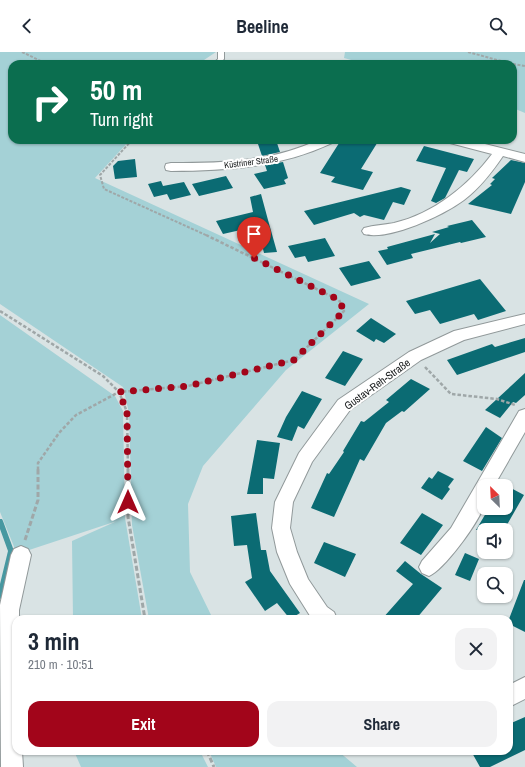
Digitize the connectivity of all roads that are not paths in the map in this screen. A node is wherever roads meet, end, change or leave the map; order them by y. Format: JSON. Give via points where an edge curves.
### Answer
{"nodes":[{"id":1,"x":318,"y":144,"type":"edge"},
{"id":2,"x":469,"y":144,"type":"edge"},
{"id":3,"x":500,"y":152,"type":"junction"},
{"id":4,"x":525,"y":158,"type":"edge"},
{"id":5,"x":171,"y":167,"type":"dead end"},
{"id":6,"x":369,"y":231,"type":"dead end"},
{"id":7,"x":525,"y":319,"type":"edge"},
{"id":8,"x":523,"y":411,"type":"edge"},
{"id":9,"x":489,"y":479,"type":"edge"},
{"id":10,"x":477,"y":501,"type":"edge"},
{"id":11,"x":21,"y":555,"type":"road end"},
{"id":12,"x":429,"y":567,"type":"dead end"},
{"id":13,"x":321,"y":615,"type":"edge"},
{"id":14,"x":525,"y":688,"type":"edge"},
{"id":15,"x":513,"y":694,"type":"edge"},
{"id":16,"x":12,"y":767,"type":"edge"}],
"edges":[{"from":1,"to":5,"type":"street","name":"Küstriner Straße","via":[[281,158],[208,167]]},
{"from":2,"to":3,"type":"street"},
{"from":3,"to":4,"type":"street"},
{"from":3,"to":6,"type":"street","via":[[484,174],[459,197],[422,218],[397,227]]},
{"from":7,"to":13,"type":"street","name":"Gustav-Reh-Straße","via":[[460,335],[415,356],[344,405],[304,458],[284,502],[281,528],[287,552],[300,584]]},
{"from":8,"to":9,"type":"street"},
{"from":10,"to":12,"type":"street","via":[[458,534]]},
{"from":11,"to":16,"type":"street","via":[[9,610],[6,694]]},
{"from":14,"to":15,"type":"street"}]}
